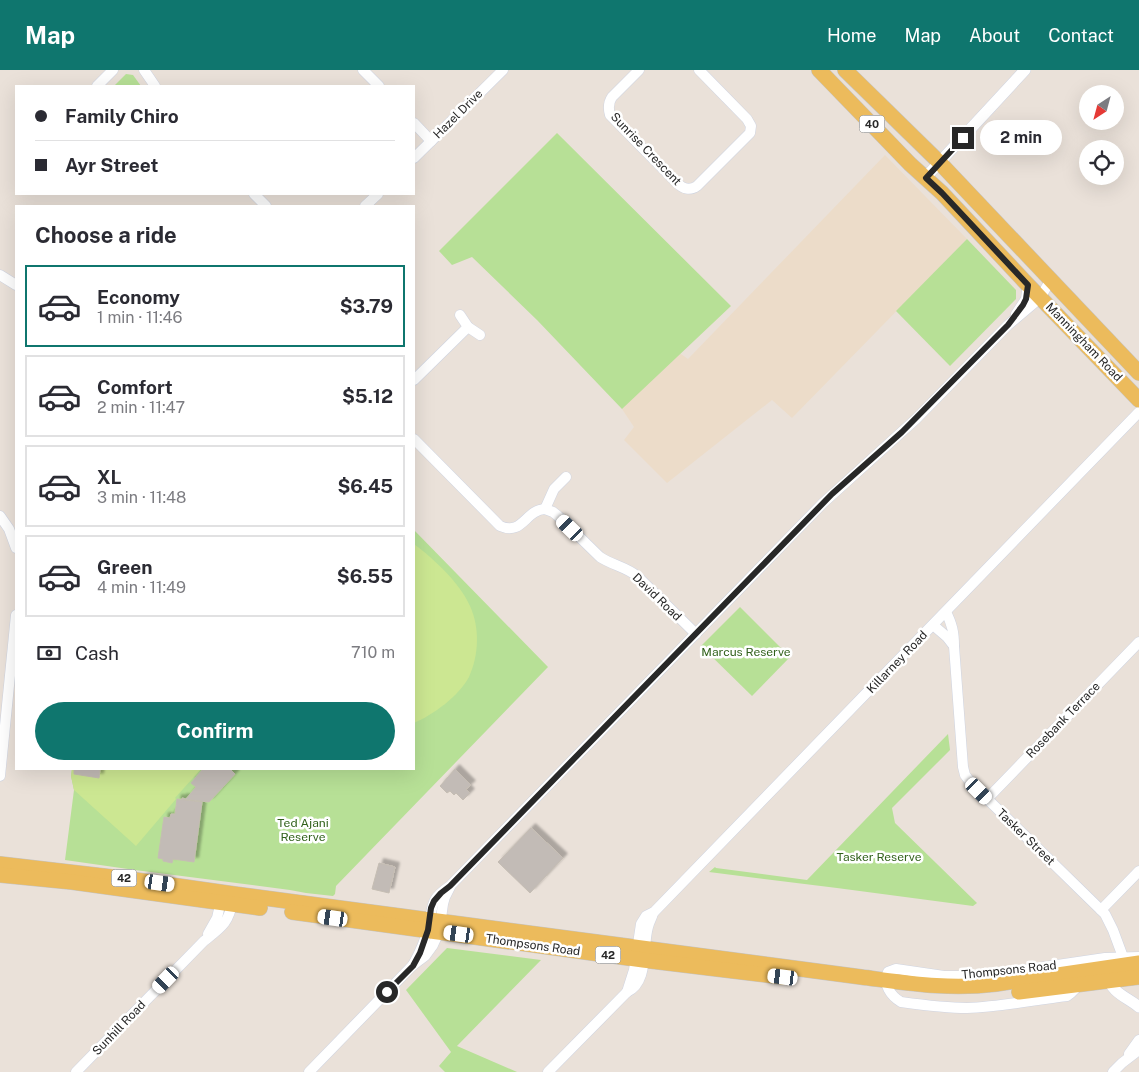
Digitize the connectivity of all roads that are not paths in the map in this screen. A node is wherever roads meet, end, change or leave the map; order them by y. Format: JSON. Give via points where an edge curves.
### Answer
{"nodes":[{"id":1,"x":113,"y":70,"type":"edge"},
{"id":2,"x":144,"y":70,"type":"edge"},
{"id":3,"x":363,"y":70,"type":"edge"},
{"id":4,"x":503,"y":70,"type":"edge"},
{"id":5,"x":639,"y":70,"type":"edge"},
{"id":6,"x":699,"y":70,"type":"edge"},
{"id":7,"x":819,"y":70,"type":"edge"},
{"id":8,"x":845,"y":70,"type":"edge"},
{"id":9,"x":1025,"y":70,"type":"edge"},
{"id":10,"x":98,"y":85,"type":"edge"},
{"id":11,"x":154,"y":85,"type":"edge"},
{"id":12,"x":378,"y":85,"type":"edge"},
{"id":13,"x":415,"y":124,"type":"edge"},
{"id":14,"x":431,"y":141,"type":"junction"},
{"id":15,"x":415,"y":157,"type":"edge"},
{"id":16,"x":940,"y":163,"type":"junction"},
{"id":17,"x":926,"y":178,"type":"junction"},
{"id":18,"x":255,"y":195,"type":"edge"},
{"id":19,"x":377,"y":195,"type":"edge"},
{"id":20,"x":265,"y":205,"type":"edge"},
{"id":21,"x":366,"y":205,"type":"edge"},
{"id":22,"x":0,"y":275,"type":"edge"},
{"id":23,"x":1050,"y":281,"type":"junction"},
{"id":24,"x":15,"y":284,"type":"edge"},
{"id":25,"x":1028,"y":285,"type":"junction"},
{"id":26,"x":1040,"y":298,"type":"junction"},
{"id":27,"x":460,"y":315,"type":"dead end"},
{"id":28,"x":1008,"y":325,"type":"junction"},
{"id":29,"x":468,"y":327,"type":"junction"},
{"id":30,"x":480,"y":335,"type":"dead end"},
{"id":31,"x":1139,"y":373,"type":"edge"},
{"id":32,"x":415,"y":379,"type":"edge"},
{"id":33,"x":1139,"y":400,"type":"edge"},
{"id":34,"x":1139,"y":412,"type":"edge"},
{"id":35,"x":415,"y":440,"type":"edge"},
{"id":36,"x":566,"y":477,"type":"dead end"},
{"id":37,"x":545,"y":509,"type":"junction"},
{"id":38,"x":0,"y":516,"type":"edge"},
{"id":39,"x":15,"y":541,"type":"edge"},
{"id":40,"x":946,"y":612,"type":"junction"},
{"id":41,"x":15,"y":622,"type":"edge"},
{"id":42,"x":933,"y":625,"type":"junction"},
{"id":43,"x":696,"y":634,"type":"junction"},
{"id":44,"x":1139,"y":642,"type":"edge"},
{"id":45,"x":954,"y":646,"type":"junction"},
{"id":46,"x":4,"y":693,"type":"edge"},
{"id":47,"x":0,"y":776,"type":"edge"},
{"id":48,"x":987,"y":799,"type":"junction"},
{"id":49,"x":0,"y":864,"type":"edge"},
{"id":50,"x":1139,"y":871,"type":"edge"},
{"id":51,"x":0,"y":875,"type":"edge"},
{"id":52,"x":227,"y":898,"type":"junction"},
{"id":53,"x":1101,"y":910,"type":"junction"},
{"id":54,"x":434,"y":926,"type":"junction"},
{"id":55,"x":640,"y":954,"type":"junction"},
{"id":56,"x":1123,"y":957,"type":"junction"},
{"id":57,"x":1139,"y":965,"type":"edge"},
{"id":58,"x":1108,"y":975,"type":"junction"},
{"id":59,"x":887,"y":985,"type":"junction"},
{"id":60,"x":1139,"y":1007,"type":"edge"},
{"id":61,"x":1139,"y":1040,"type":"edge"},
{"id":62,"x":1139,"y":1050,"type":"edge"},
{"id":63,"x":1122,"y":1063,"type":"junction"},
{"id":64,"x":76,"y":1072,"type":"edge"},
{"id":65,"x":309,"y":1072,"type":"edge"},
{"id":66,"x":548,"y":1072,"type":"edge"},
{"id":67,"x":1112,"y":1072,"type":"edge"}],
"edges":[{"from":1,"to":10,"type":"street"},
{"from":2,"to":11,"type":"street"},
{"from":3,"to":12,"type":"street"},
{"from":4,"to":14,"type":"street","name":"Hazel Drive"},
{"from":5,"to":6,"type":"street","name":"Sunrise Crescent","via":[[609,101],[610,115],[677,183],[690,189],[697,186],[751,130],[747,119]]},
{"from":7,"to":17,"type":"main road","name":"Manningham Road","number":"40"},
{"from":8,"to":16,"type":"main road","name":"Manningham Road","number":"40"},
{"from":9,"to":16,"type":"street"},
{"from":13,"to":14,"type":"street"},
{"from":14,"to":15,"type":"street","name":"Hazel Drive"},
{"from":16,"to":17,"type":"street"},
{"from":16,"to":23,"type":"main road","name":"Manningham Road","number":"40"},
{"from":17,"to":25,"type":"main road","name":"Manningham Road","number":"40"},
{"from":18,"to":20,"type":"street"},
{"from":19,"to":21,"type":"street"},
{"from":22,"to":24,"type":"street"},
{"from":23,"to":26,"type":"street"},
{"from":23,"to":31,"type":"main road","name":"Manningham Road","number":"40"},
{"from":25,"to":26,"type":"main road","name":"Manningham Road","number":"40"},
{"from":25,"to":28,"type":"street","via":[[1023,305]]},
{"from":26,"to":28,"type":"street"},
{"from":26,"to":33,"type":"main road","name":"Manningham Road","number":"40"},
{"from":27,"to":29,"type":"street"},
{"from":28,"to":43,"type":"street","via":[[902,432],[832,494]]},
{"from":29,"to":30,"type":"street"},
{"from":29,"to":32,"type":"street"},
{"from":34,"to":40,"type":"street","name":"Killarney Road"},
{"from":35,"to":37,"type":"street","via":[[500,526],[518,527],[535,512]]},
{"from":36,"to":37,"type":"street","via":[[554,488]]},
{"from":37,"to":43,"type":"street","name":"David Road","via":[[558,516],[600,557],[637,576]]},
{"from":38,"to":39,"type":"street"},
{"from":40,"to":42,"type":"street","name":"Killarney Road"},
{"from":40,"to":45,"type":"street","name":"Tasker Street","via":[[953,629]]},
{"from":41,"to":46,"type":"street"},
{"from":42,"to":45,"type":"street"},
{"from":42,"to":55,"type":"street","name":"Killarney Road","via":[[654,912],[646,916],[641,924]]},
{"from":43,"to":54,"type":"street","via":[[450,886]]},
{"from":44,"to":48,"type":"street","name":"Rosebank Terrace"},
{"from":45,"to":48,"type":"street","name":"Tasker Street","via":[[964,772]]},
{"from":46,"to":47,"type":"street"},
{"from":48,"to":53,"type":"street","name":"Tasker Street"},
{"from":49,"to":52,"type":"main road","name":"Thompsons Road","number":"42","via":[[92,874]]},
{"from":50,"to":53,"type":"street"},
{"from":51,"to":52,"type":"main road","name":"Thompsons Road","number":"42"},
{"from":52,"to":54,"type":"main road","name":"Thompsons Road","number":"42"},
{"from":52,"to":64,"type":"street","name":"Sunhill Road","via":[[230,913],[226,922]]},
{"from":53,"to":56,"type":"street","name":"Tasker Street","via":[[1109,921]]},
{"from":54,"to":55,"type":"main road","name":"Thompsons Road","number":"42"},
{"from":54,"to":65,"type":"street","via":[[413,966]]},
{"from":55,"to":59,"type":"main road","name":"Thompsons Road","number":"42"},
{"from":55,"to":66,"type":"street","name":"Killarney Road","via":[[641,977],[633,989]]},
{"from":56,"to":57,"type":"street","name":"Thompsons Road"},
{"from":56,"to":59,"type":"street","name":"Thompsons Road","via":[[977,976],[944,976],[896,969],[888,972]]},
{"from":57,"to":58,"type":"main road","name":"Thompsons Road","number":"42"},
{"from":58,"to":59,"type":"main road","name":"Thompsons Road","number":"42","via":[[977,987]]},
{"from":58,"to":59,"type":"main road","name":"Thompsons Road","number":"42","via":[[1080,984],[958,997],[935,996]]},
{"from":58,"to":60,"type":"street","via":[[1115,991]]},
{"from":61,"to":63,"type":"street"},
{"from":62,"to":63,"type":"street"},
{"from":63,"to":67,"type":"street"}]}
